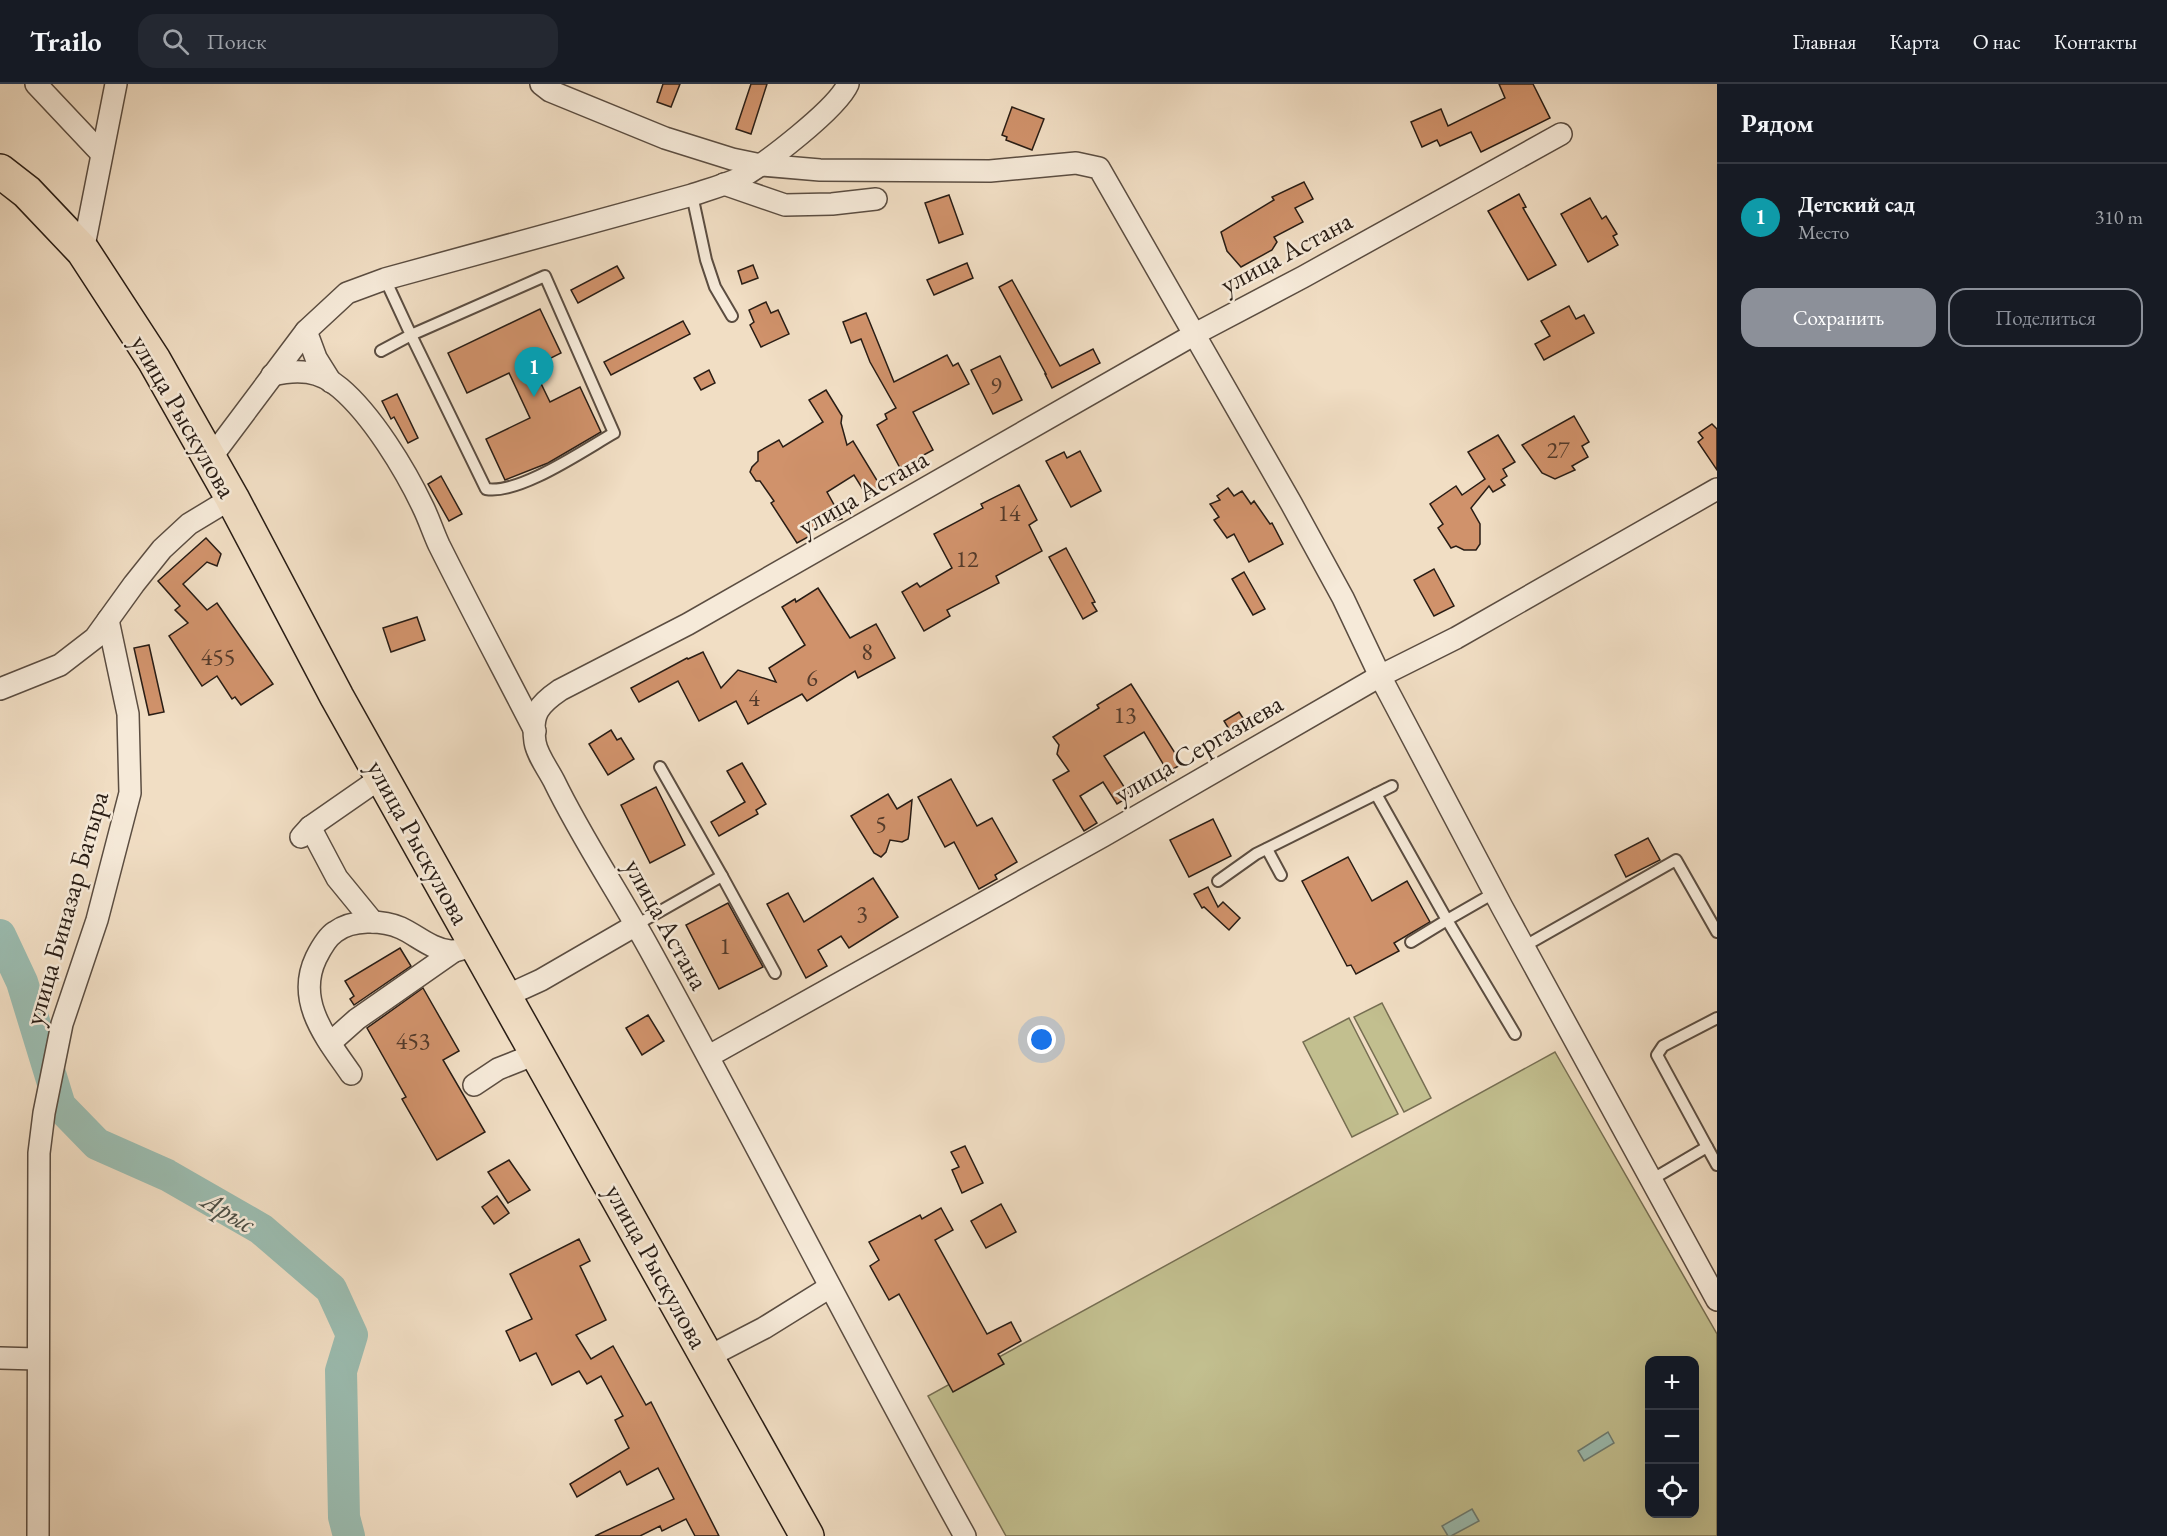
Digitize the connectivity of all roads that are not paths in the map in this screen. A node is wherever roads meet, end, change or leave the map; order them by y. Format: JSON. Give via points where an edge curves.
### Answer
{"nodes":[{"id":1,"x":36,"y":84,"type":"edge"},
{"id":2,"x":116,"y":84,"type":"edge"},
{"id":3,"x":541,"y":84,"type":"edge"},
{"id":4,"x":848,"y":84,"type":"edge"},
{"id":5,"x":1561,"y":134,"type":"dead end"},
{"id":6,"x":101,"y":153,"type":"junction"},
{"id":7,"x":761,"y":165,"type":"junction"},
{"id":8,"x":0,"y":171,"type":"edge"},
{"id":9,"x":724,"y":184,"type":"junction"},
{"id":10,"x":692,"y":195,"type":"junction"},
{"id":11,"x":876,"y":199,"type":"dead end"},
{"id":12,"x":83,"y":251,"type":"junction"},
{"id":13,"x":386,"y":279,"type":"junction"},
{"id":14,"x":732,"y":316,"type":"dead end"},
{"id":15,"x":306,"y":330,"type":"junction"},
{"id":16,"x":1195,"y":334,"type":"junction"},
{"id":17,"x":411,"y":335,"type":"junction"},
{"id":18,"x":381,"y":351,"type":"dead end"},
{"id":19,"x":272,"y":375,"type":"junction"},
{"id":20,"x":331,"y":382,"type":"junction"},
{"id":21,"x":210,"y":459,"type":"junction"},
{"id":22,"x":1717,"y":489,"type":"edge"},
{"id":23,"x":232,"y":498,"type":"junction"},
{"id":24,"x":108,"y":620,"type":"junction"},
{"id":25,"x":1380,"y":676,"type":"junction"},
{"id":26,"x":0,"y":689,"type":"edge"},
{"id":27,"x":535,"y":731,"type":"junction"},
{"id":28,"x":660,"y":767,"type":"dead end"},
{"id":29,"x":382,"y":777,"type":"junction"},
{"id":30,"x":1392,"y":786,"type":"dead end"},
{"id":31,"x":1376,"y":795,"type":"junction"},
{"id":32,"x":1267,"y":849,"type":"junction"},
{"id":33,"x":1281,"y":875,"type":"dead end"},
{"id":34,"x":722,"y":876,"type":"junction"},
{"id":35,"x":1218,"y":881,"type":"dead end"},
{"id":36,"x":1494,"y":893,"type":"junction"},
{"id":37,"x":1448,"y":920,"type":"junction"},
{"id":38,"x":373,"y":922,"type":"junction"},
{"id":39,"x":636,"y":925,"type":"junction"},
{"id":40,"x":1717,"y":932,"type":"edge"},
{"id":41,"x":1412,"y":942,"type":"dead end"},
{"id":42,"x":464,"y":947,"type":"junction"},
{"id":43,"x":1524,"y":947,"type":"junction"},
{"id":44,"x":775,"y":973,"type":"dead end"},
{"id":45,"x":506,"y":996,"type":"junction"},
{"id":46,"x":1717,"y":1018,"type":"edge"},
{"id":47,"x":1515,"y":1034,"type":"dead end"},
{"id":48,"x":330,"y":1042,"type":"junction"},
{"id":49,"x":538,"y":1053,"type":"junction"},
{"id":50,"x":709,"y":1056,"type":"junction"},
{"id":51,"x":351,"y":1074,"type":"dead end"},
{"id":52,"x":474,"y":1085,"type":"dead end"},
{"id":53,"x":1707,"y":1147,"type":"junction"},
{"id":54,"x":1717,"y":1164,"type":"edge"},
{"id":55,"x":1651,"y":1180,"type":"junction"},
{"id":56,"x":830,"y":1287,"type":"junction"},
{"id":57,"x":1717,"y":1300,"type":"edge"},
{"id":58,"x":708,"y":1357,"type":"junction"},
{"id":59,"x":0,"y":1358,"type":"edge"},
{"id":60,"x":37,"y":1359,"type":"junction"},
{"id":61,"x":38,"y":1536,"type":"edge"},
{"id":62,"x":807,"y":1536,"type":"edge"},
{"id":63,"x":965,"y":1536,"type":"edge"}],
"edges":[{"from":1,"to":6,"type":"street"},
{"from":2,"to":6,"type":"street"},
{"from":3,"to":7,"type":"street","via":[[665,138]]},
{"from":4,"to":7,"type":"street","via":[[843,95]]},
{"from":5,"to":16,"type":"street","name":"улица Астана"},
{"from":6,"to":12,"type":"street"},
{"from":7,"to":9,"type":"street"},
{"from":7,"to":16,"type":"street","via":[[832,170],[990,171],[1076,163],[1099,168]]},
{"from":8,"to":12,"type":"main road","name":"улица Рыскулова","via":[[27,192]]},
{"from":9,"to":10,"type":"street"},
{"from":9,"to":11,"type":"street","via":[[785,205]]},
{"from":10,"to":13,"type":"street"},
{"from":10,"to":14,"type":"lane","via":[[706,260],[715,287]]},
{"from":12,"to":21,"type":"main road","name":"улица Рыскулова","via":[[154,360]]},
{"from":13,"to":15,"type":"street","via":[[347,293]]},
{"from":13,"to":17,"type":"lane"},
{"from":15,"to":19,"type":"street"},
{"from":15,"to":20,"type":"street","via":[[316,358]]},
{"from":16,"to":25,"type":"street","via":[[1338,589]]},
{"from":16,"to":27,"type":"street","name":"улица Астана","via":[[688,624],[560,690],[543,701],[534,716]]},
{"from":17,"to":17,"type":"lane","via":[[486,489],[495,491],[531,480],[614,433],[545,276]]},
{"from":17,"to":18,"type":"lane"},
{"from":19,"to":20,"type":"street","via":[[311,371]]},
{"from":19,"to":21,"type":"street"},
{"from":20,"to":27,"type":"street","via":[[358,406],[405,473]]},
{"from":21,"to":23,"type":"main road","name":"улица Рыскулова"},
{"from":22,"to":25,"type":"street","name":"улица Сергазиева","via":[[1456,638]]},
{"from":23,"to":24,"type":"street","via":[[189,524],[162,549]]},
{"from":23,"to":29,"type":"main road","name":"улица Рыскулова"},
{"from":24,"to":26,"type":"street","via":[[95,638],[60,665]]},
{"from":24,"to":60,"type":"street","name":"улица Биназар Батыра","via":[[128,714],[130,793],[97,920],[62,1024],[44,1113],[39,1153]]},
{"from":25,"to":36,"type":"street"},
{"from":25,"to":50,"type":"street","name":"улица Сергазиева"},
{"from":27,"to":39,"type":"street","name":"улица Астана","via":[[535,743],[571,816]]},
{"from":28,"to":34,"type":"lane"},
{"from":29,"to":38,"type":"street","via":[[305,832]]},
{"from":29,"to":42,"type":"main road","name":"улица Рыскулова"},
{"from":30,"to":31,"type":"lane"},
{"from":31,"to":32,"type":"lane"},
{"from":31,"to":37,"type":"lane"},
{"from":32,"to":33,"type":"lane"},
{"from":32,"to":35,"type":"lane"},
{"from":34,"to":39,"type":"lane"},
{"from":34,"to":44,"type":"lane"},
{"from":36,"to":37,"type":"lane"},
{"from":36,"to":43,"type":"street"},
{"from":37,"to":41,"type":"lane"},
{"from":37,"to":47,"type":"lane"},
{"from":38,"to":42,"type":"street","via":[[386,922],[430,946]]},
{"from":38,"to":48,"type":"street","via":[[334,932],[310,971],[309,994],[317,1023]]},
{"from":39,"to":45,"type":"street"},
{"from":39,"to":50,"type":"street","name":"улица Астана"},
{"from":40,"to":43,"type":"lane","via":[[1676,860]]},
{"from":42,"to":45,"type":"main road","name":"улица Рыскулова"},
{"from":42,"to":48,"type":"street","via":[[357,1019]]},
{"from":43,"to":55,"type":"street"},
{"from":45,"to":49,"type":"main road","name":"улица Рыскулова"},
{"from":46,"to":53,"type":"lane","via":[[1663,1046],[1657,1055]]},
{"from":48,"to":51,"type":"street"},
{"from":49,"to":52,"type":"street","via":[[498,1069]]},
{"from":49,"to":58,"type":"main road","name":"улица Рыскулова"},
{"from":50,"to":56,"type":"street","name":"улица Астана"},
{"from":53,"to":54,"type":"lane"},
{"from":53,"to":55,"type":"lane"},
{"from":55,"to":57,"type":"street"},
{"from":56,"to":58,"type":"street"},
{"from":56,"to":63,"type":"street","name":"улица Астана"},
{"from":58,"to":62,"type":"main road","name":"улица Рыскулова"},
{"from":59,"to":60,"type":"street"},
{"from":60,"to":61,"type":"street","name":"улица Биназар Батыра"}]}
